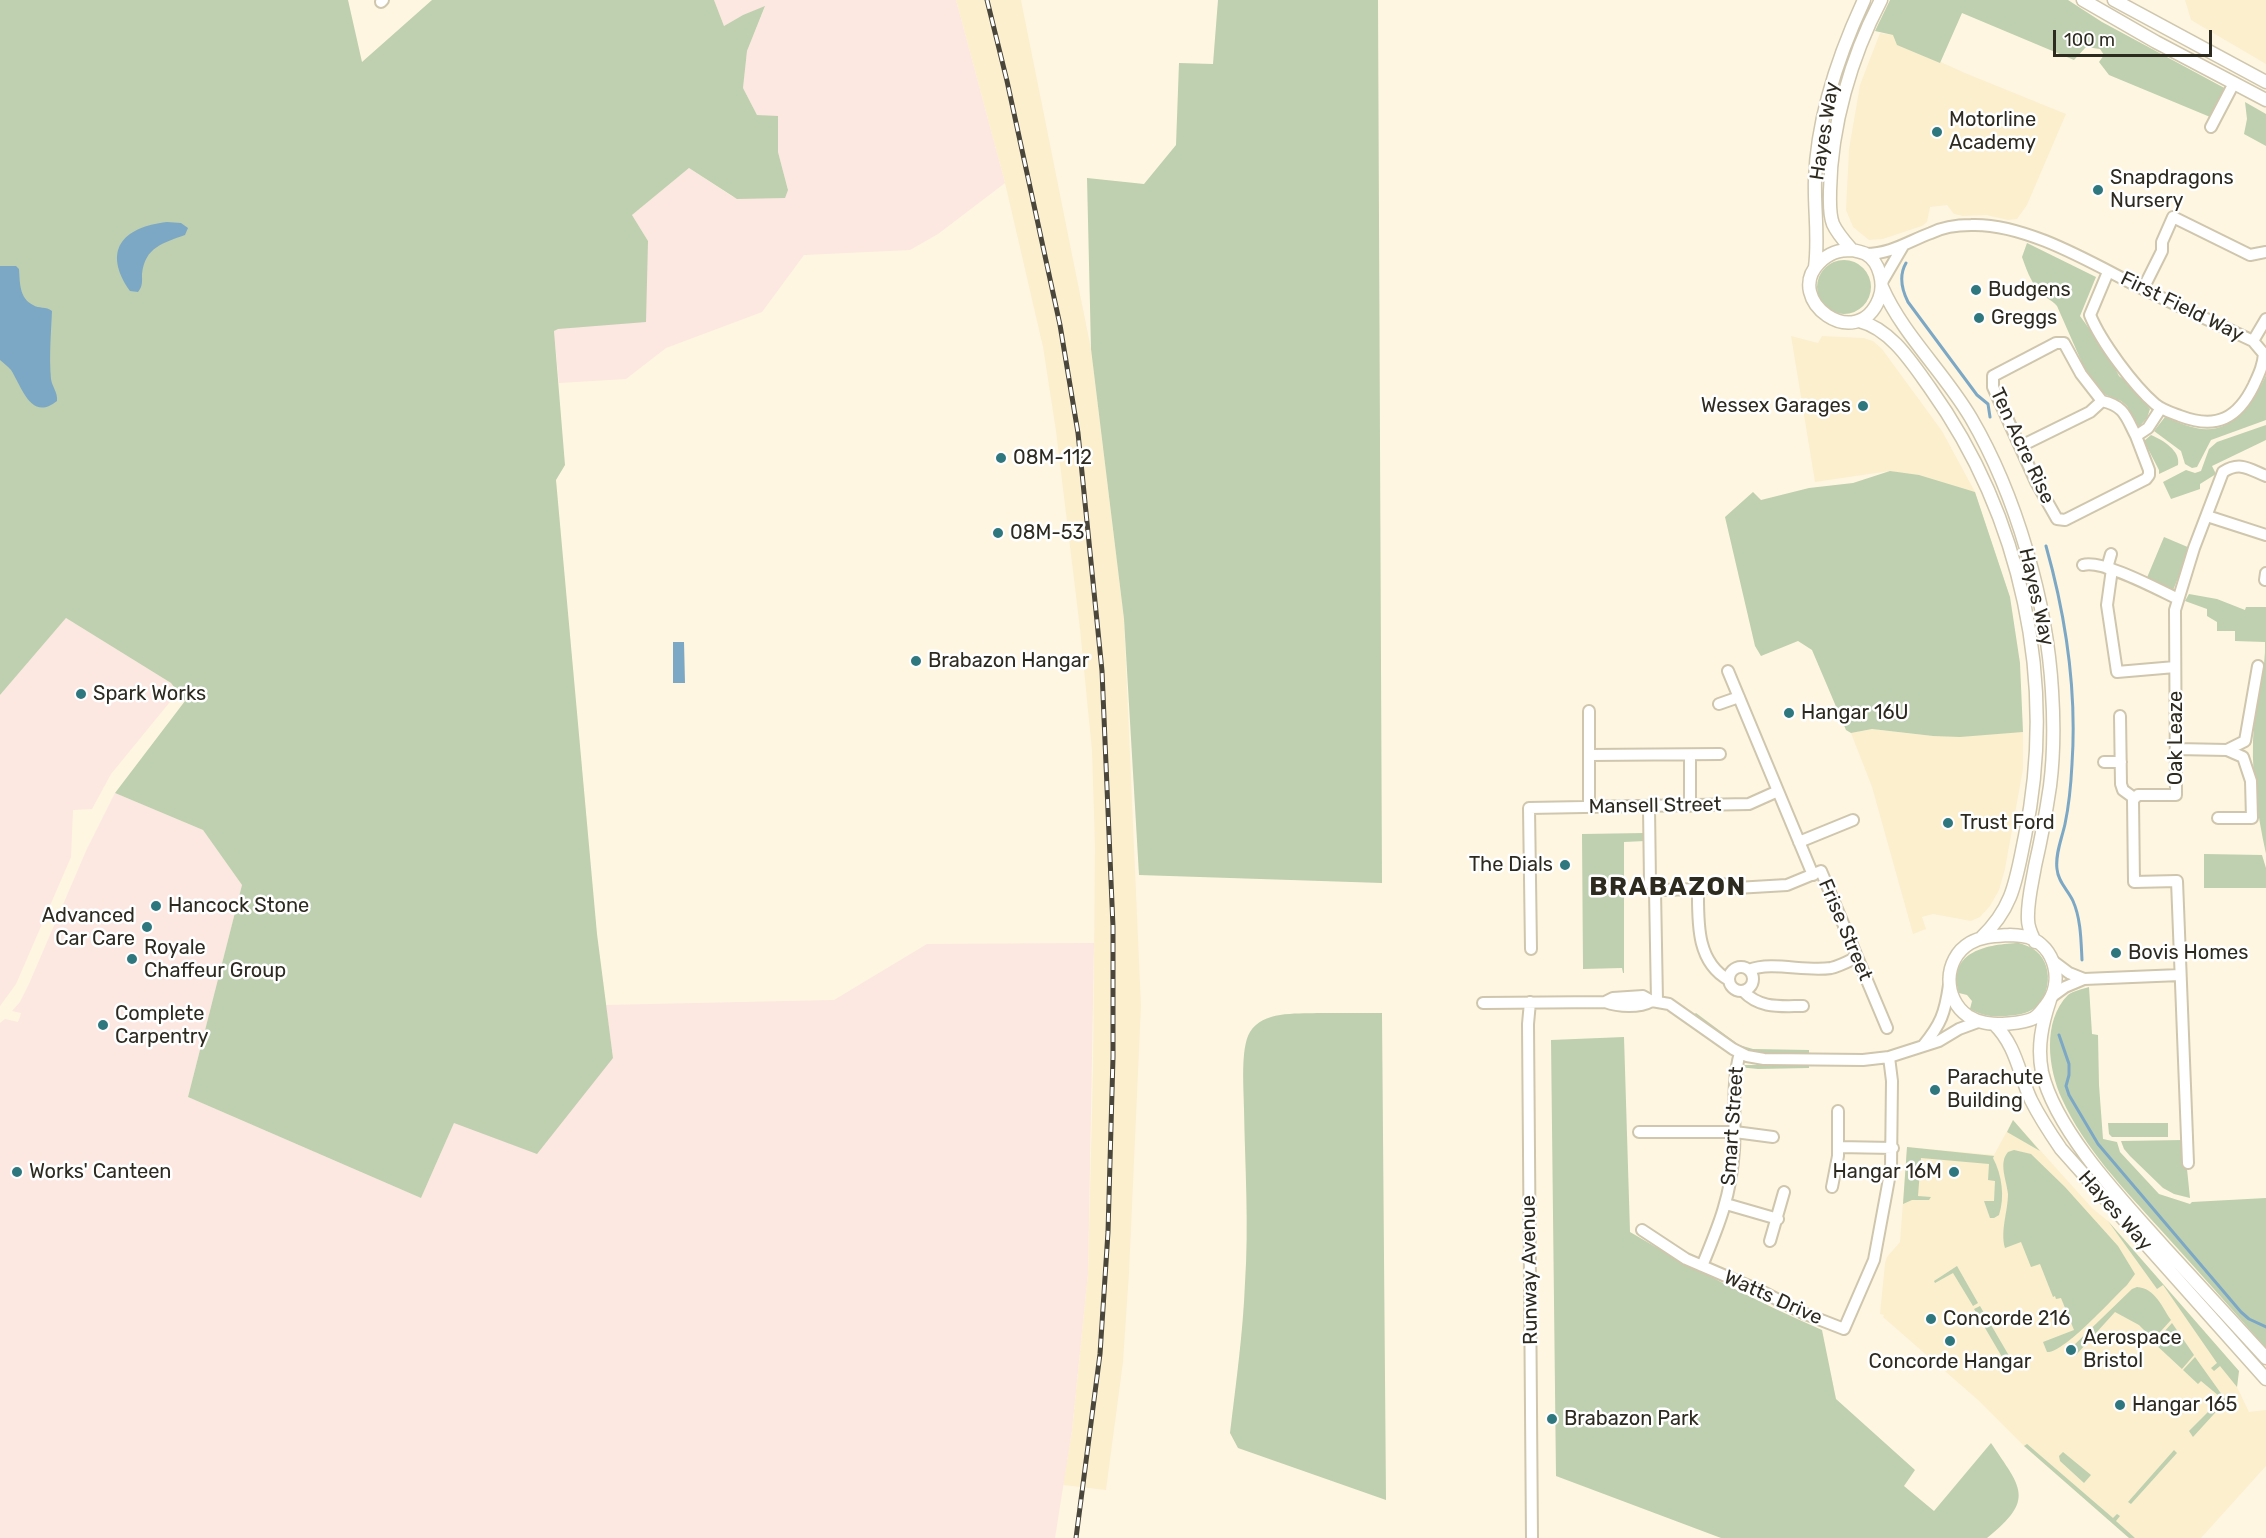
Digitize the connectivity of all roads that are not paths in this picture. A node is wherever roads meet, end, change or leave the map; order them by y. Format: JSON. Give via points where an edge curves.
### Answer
{"nodes":[{"id":1,"x":1864,"y":0,"type":"edge"},
{"id":2,"x":1881,"y":0,"type":"edge"},
{"id":3,"x":2083,"y":0,"type":"edge"},
{"id":4,"x":2114,"y":0,"type":"edge"},
{"id":5,"x":2266,"y":82,"type":"edge"},
{"id":6,"x":2234,"y":83,"type":"junction"},
{"id":7,"x":2266,"y":100,"type":"edge"},
{"id":8,"x":2211,"y":127,"type":"dead end"},
{"id":9,"x":1904,"y":246,"type":"junction"},
{"id":10,"x":1852,"y":250,"type":"junction"},
{"id":11,"x":2266,"y":252,"type":"edge"},
{"id":12,"x":1866,"y":254,"type":"junction"},
{"id":13,"x":1815,"y":267,"type":"junction"},
{"id":14,"x":2108,"y":272,"type":"junction"},
{"id":15,"x":1882,"y":284,"type":"junction"},
{"id":16,"x":2143,"y":289,"type":"junction"},
{"id":17,"x":2266,"y":318,"type":"edge"},
{"id":18,"x":1859,"y":321,"type":"junction"},
{"id":19,"x":2253,"y":341,"type":"junction"},
{"id":20,"x":2102,"y":401,"type":"junction"},
{"id":21,"x":2161,"y":408,"type":"junction"},
{"id":22,"x":2136,"y":436,"type":"junction"},
{"id":23,"x":2021,"y":446,"type":"junction"},
{"id":24,"x":2266,"y":476,"type":"edge"},
{"id":25,"x":2207,"y":516,"type":"junction"},
{"id":26,"x":2266,"y":535,"type":"edge"},
{"id":27,"x":2111,"y":554,"type":"dead end"},
{"id":28,"x":2083,"y":565,"type":"dead end"},
{"id":29,"x":2109,"y":569,"type":"junction"},
{"id":30,"x":2178,"y":599,"type":"junction"},
{"id":31,"x":2258,"y":666,"type":"dead end"},
{"id":32,"x":2175,"y":667,"type":"junction"},
{"id":33,"x":1728,"y":671,"type":"dead end"},
{"id":34,"x":1739,"y":697,"type":"junction"},
{"id":35,"x":1719,"y":704,"type":"dead end"},
{"id":36,"x":1589,"y":711,"type":"dead end"},
{"id":37,"x":2120,"y":716,"type":"dead end"},
{"id":38,"x":2176,"y":749,"type":"junction"},
{"id":39,"x":2227,"y":750,"type":"junction"},
{"id":40,"x":1720,"y":754,"type":"dead end"},
{"id":41,"x":1690,"y":755,"type":"junction"},
{"id":42,"x":1589,"y":756,"type":"junction"},
{"id":43,"x":2104,"y":762,"type":"dead end"},
{"id":44,"x":2121,"y":762,"type":"junction"},
{"id":45,"x":1778,"y":791,"type":"junction"},
{"id":46,"x":2134,"y":798,"type":"junction"},
{"id":47,"x":1690,"y":806,"type":"junction"},
{"id":48,"x":1589,"y":807,"type":"junction"},
{"id":49,"x":1649,"y":807,"type":"junction"},
{"id":50,"x":2218,"y":818,"type":"dead end"},
{"id":51,"x":1853,"y":820,"type":"dead end"},
{"id":52,"x":1799,"y":842,"type":"junction"},
{"id":53,"x":1814,"y":875,"type":"junction"},
{"id":54,"x":1698,"y":889,"type":"junction"},
{"id":55,"x":1655,"y":891,"type":"junction"},
{"id":56,"x":1981,"y":938,"type":"junction"},
{"id":57,"x":2035,"y":942,"type":"junction"},
{"id":58,"x":1531,"y":949,"type":"dead end"},
{"id":59,"x":1857,"y":957,"type":"junction"},
{"id":60,"x":2053,"y":961,"type":"junction"},
{"id":61,"x":1749,"y":970,"type":"junction"},
{"id":62,"x":2180,"y":975,"type":"junction"},
{"id":63,"x":2084,"y":979,"type":"junction"},
{"id":64,"x":1730,"y":981,"type":"junction"},
{"id":65,"x":1949,"y":985,"type":"junction"},
{"id":66,"x":1743,"y":991,"type":"junction"},
{"id":67,"x":2052,"y":998,"type":"junction"},
{"id":68,"x":1654,"y":1001,"type":"junction"},
{"id":69,"x":1530,"y":1002,"type":"junction"},
{"id":70,"x":1483,"y":1003,"type":"dead end"},
{"id":71,"x":1803,"y":1006,"type":"dead end"},
{"id":72,"x":1978,"y":1022,"type":"junction"},
{"id":73,"x":1994,"y":1024,"type":"junction"},
{"id":74,"x":1887,"y":1028,"type":"dead end"},
{"id":75,"x":1921,"y":1048,"type":"junction"},
{"id":76,"x":1740,"y":1053,"type":"junction"},
{"id":77,"x":1889,"y":1057,"type":"junction"},
{"id":78,"x":1838,"y":1111,"type":"dead end"},
{"id":79,"x":1639,"y":1132,"type":"dead end"},
{"id":80,"x":1735,"y":1132,"type":"junction"},
{"id":81,"x":1773,"y":1137,"type":"dead end"},
{"id":82,"x":1838,"y":1147,"type":"junction"},
{"id":83,"x":1893,"y":1148,"type":"junction"},
{"id":84,"x":2188,"y":1163,"type":"dead end"},
{"id":85,"x":1832,"y":1187,"type":"dead end"},
{"id":86,"x":1784,"y":1192,"type":"dead end"},
{"id":87,"x":1726,"y":1204,"type":"junction"},
{"id":88,"x":1778,"y":1219,"type":"junction"},
{"id":89,"x":1642,"y":1230,"type":"dead end"},
{"id":90,"x":1770,"y":1240,"type":"dead end"},
{"id":91,"x":1702,"y":1266,"type":"junction"},
{"id":92,"x":2266,"y":1358,"type":"edge"},
{"id":93,"x":2266,"y":1379,"type":"edge"},
{"id":94,"x":1532,"y":1538,"type":"edge"}],
"edges":[{"from":1,"to":13,"type":"street","name":"Hayes Way","via":[[1832,81],[1821,135],[1815,178]]},
{"from":2,"to":10,"type":"street","name":"Hayes Way","via":[[1867,27],[1848,84],[1830,176],[1832,222]]},
{"from":3,"to":6,"type":"street"},
{"from":4,"to":5,"type":"street"},
{"from":6,"to":7,"type":"street"},
{"from":6,"to":8,"type":"street"},
{"from":9,"to":12,"type":"street","name":"First Field Way"},
{"from":9,"to":14,"type":"street","name":"First Field Way","via":[[1944,228],[1989,225],[2027,234]]},
{"from":9,"to":15,"type":"street","name":"First Field Way"},
{"from":10,"to":12,"type":"street"},
{"from":10,"to":13,"type":"street","via":[[1832,252]]},
{"from":11,"to":16,"type":"street","via":[[2250,255],[2173,217]]},
{"from":12,"to":15,"type":"street","via":[[1875,264]]},
{"from":13,"to":18,"type":"street","via":[[1811,291],[1818,309],[1832,320]]},
{"from":14,"to":16,"type":"street","name":"First Field Way"},
{"from":14,"to":21,"type":"street","name":"First Field Way","via":[[2092,308],[2093,322],[2138,387]]},
{"from":15,"to":18,"type":"street","via":[[1871,313]]},
{"from":15,"to":57,"type":"street","name":"Hayes Way","via":[[1891,308],[1941,372],[1993,461],[2041,605],[2049,655],[2052,745],[2050,784],[2030,894],[2028,921]]},
{"from":16,"to":19,"type":"street","name":"First Field Way"},
{"from":17,"to":19,"type":"street"},
{"from":18,"to":56,"type":"street","name":"Hayes Way","via":[[1883,332],[1945,409],[1994,501],[2013,553],[2026,609],[2037,705],[2036,759],[2028,821],[2014,888],[2002,915]]},
{"from":19,"to":21,"type":"street","name":"First Field Way","via":[[2264,354],[2263,366],[2247,399],[2232,414],[2204,423]]},
{"from":20,"to":22,"type":"street","via":[[2122,409]]},
{"from":20,"to":23,"type":"street","via":[[2090,412]]},
{"from":20,"to":23,"type":"street","name":"Ten Acre Rise","via":[[2064,343],[2056,343],[1997,373],[1993,376],[1993,387]]},
{"from":21,"to":22,"type":"street","via":[[2148,428]]},
{"from":22,"to":23,"type":"street","name":"Ten Acre Rise","via":[[2146,461],[2146,479],[2065,520],[2057,519],[2052,511]]},
{"from":24,"to":25,"type":"street","name":"Oak Leaze","via":[[2240,465],[2223,472]]},
{"from":25,"to":26,"type":"street"},
{"from":25,"to":30,"type":"street","name":"Oak Leaze"},
{"from":27,"to":29,"type":"street"},
{"from":28,"to":29,"type":"street"},
{"from":29,"to":30,"type":"street"},
{"from":29,"to":32,"type":"street","via":[[2107,605],[2117,672]]},
{"from":30,"to":32,"type":"street","name":"Oak Leaze","via":[[2174,615]]},
{"from":31,"to":39,"type":"street","via":[[2245,741]]},
{"from":32,"to":38,"type":"street","name":"Oak Leaze"},
{"from":33,"to":34,"type":"street","name":"Frise Street"},
{"from":34,"to":35,"type":"street"},
{"from":34,"to":45,"type":"street","name":"Frise Street"},
{"from":36,"to":42,"type":"street"},
{"from":37,"to":44,"type":"street"},
{"from":38,"to":39,"type":"street"},
{"from":38,"to":46,"type":"street","name":"Oak Leaze","via":[[2176,795]]},
{"from":39,"to":50,"type":"street","via":[[2243,757],[2251,781],[2252,818]]},
{"from":40,"to":41,"type":"street"},
{"from":41,"to":42,"type":"street"},
{"from":41,"to":47,"type":"street"},
{"from":42,"to":48,"type":"street"},
{"from":43,"to":44,"type":"street"},
{"from":44,"to":46,"type":"street","via":[[2123,790]]},
{"from":45,"to":47,"type":"street","name":"Mansell Street","via":[[1749,804]]},
{"from":45,"to":52,"type":"street","name":"Frise Street"},
{"from":46,"to":62,"type":"street","via":[[2134,882],[2177,881]]},
{"from":47,"to":49,"type":"street","name":"Mansell Street"},
{"from":48,"to":49,"type":"street","name":"Mansell Street"},
{"from":48,"to":58,"type":"street","name":"Mansell Street","via":[[1529,808]]},
{"from":49,"to":55,"type":"street","via":[[1650,883]]},
{"from":51,"to":52,"type":"street"},
{"from":52,"to":53,"type":"street","name":"Frise Street"},
{"from":53,"to":54,"type":"street","via":[[1782,886],[1710,885]]},
{"from":53,"to":59,"type":"street","name":"Frise Street","via":[[1821,871]]},
{"from":54,"to":55,"type":"street"},
{"from":54,"to":64,"type":"street","via":[[1700,937],[1706,956],[1715,970]]},
{"from":55,"to":68,"type":"street"},
{"from":56,"to":57,"type":"street","via":[[2010,934]]},
{"from":56,"to":65,"type":"street","via":[[1968,944],[1953,961]]},
{"from":57,"to":60,"type":"street"},
{"from":59,"to":61,"type":"street","via":[[1830,968],[1772,966]]},
{"from":59,"to":74,"type":"street","name":"Frise Street"},
{"from":60,"to":63,"type":"street"},
{"from":60,"to":67,"type":"street","via":[[2056,984]]},
{"from":61,"to":64,"type":"street","via":[[1734,970]]},
{"from":61,"to":66,"type":"street","via":[[1752,984]]},
{"from":62,"to":63,"type":"street"},
{"from":62,"to":84,"type":"street"},
{"from":63,"to":67,"type":"street"},
{"from":64,"to":66,"type":"street","via":[[1734,989]]},
{"from":65,"to":72,"type":"street","via":[[1958,1006]]},
{"from":65,"to":75,"type":"street","via":[[1945,1013]]},
{"from":66,"to":71,"type":"street","via":[[1765,1006]]},
{"from":67,"to":73,"type":"street","via":[[2034,1018]]},
{"from":67,"to":92,"type":"street","name":"Hayes Way","via":[[2040,1035],[2040,1055],[2049,1090],[2066,1124],[2098,1172]]},
{"from":68,"to":69,"type":"street","via":[[1644,1005]]},
{"from":68,"to":76,"type":"street","via":[[1678,1009]]},
{"from":69,"to":70,"type":"street"},
{"from":69,"to":94,"type":"street","name":"Runway Avenue"},
{"from":72,"to":73,"type":"street"},
{"from":72,"to":75,"type":"street"},
{"from":73,"to":93,"type":"street","name":"Hayes Way","via":[[2012,1046],[2032,1101],[2061,1149]]},
{"from":75,"to":77,"type":"street"},
{"from":76,"to":77,"type":"street","via":[[1774,1059]]},
{"from":76,"to":80,"type":"street","name":"Smart Street","via":[[1735,1070]]},
{"from":77,"to":83,"type":"street"},
{"from":78,"to":82,"type":"street"},
{"from":79,"to":80,"type":"street"},
{"from":80,"to":81,"type":"street"},
{"from":80,"to":87,"type":"street","name":"Smart Street"},
{"from":82,"to":83,"type":"street"},
{"from":82,"to":85,"type":"street"},
{"from":83,"to":91,"type":"street","name":"Watts Drive","via":[[1877,1251],[1844,1329]]},
{"from":86,"to":88,"type":"street"},
{"from":87,"to":88,"type":"street"},
{"from":87,"to":91,"type":"street","name":"Smart Street"},
{"from":88,"to":90,"type":"street"},
{"from":89,"to":91,"type":"street","name":"Watts Drive"}]}
